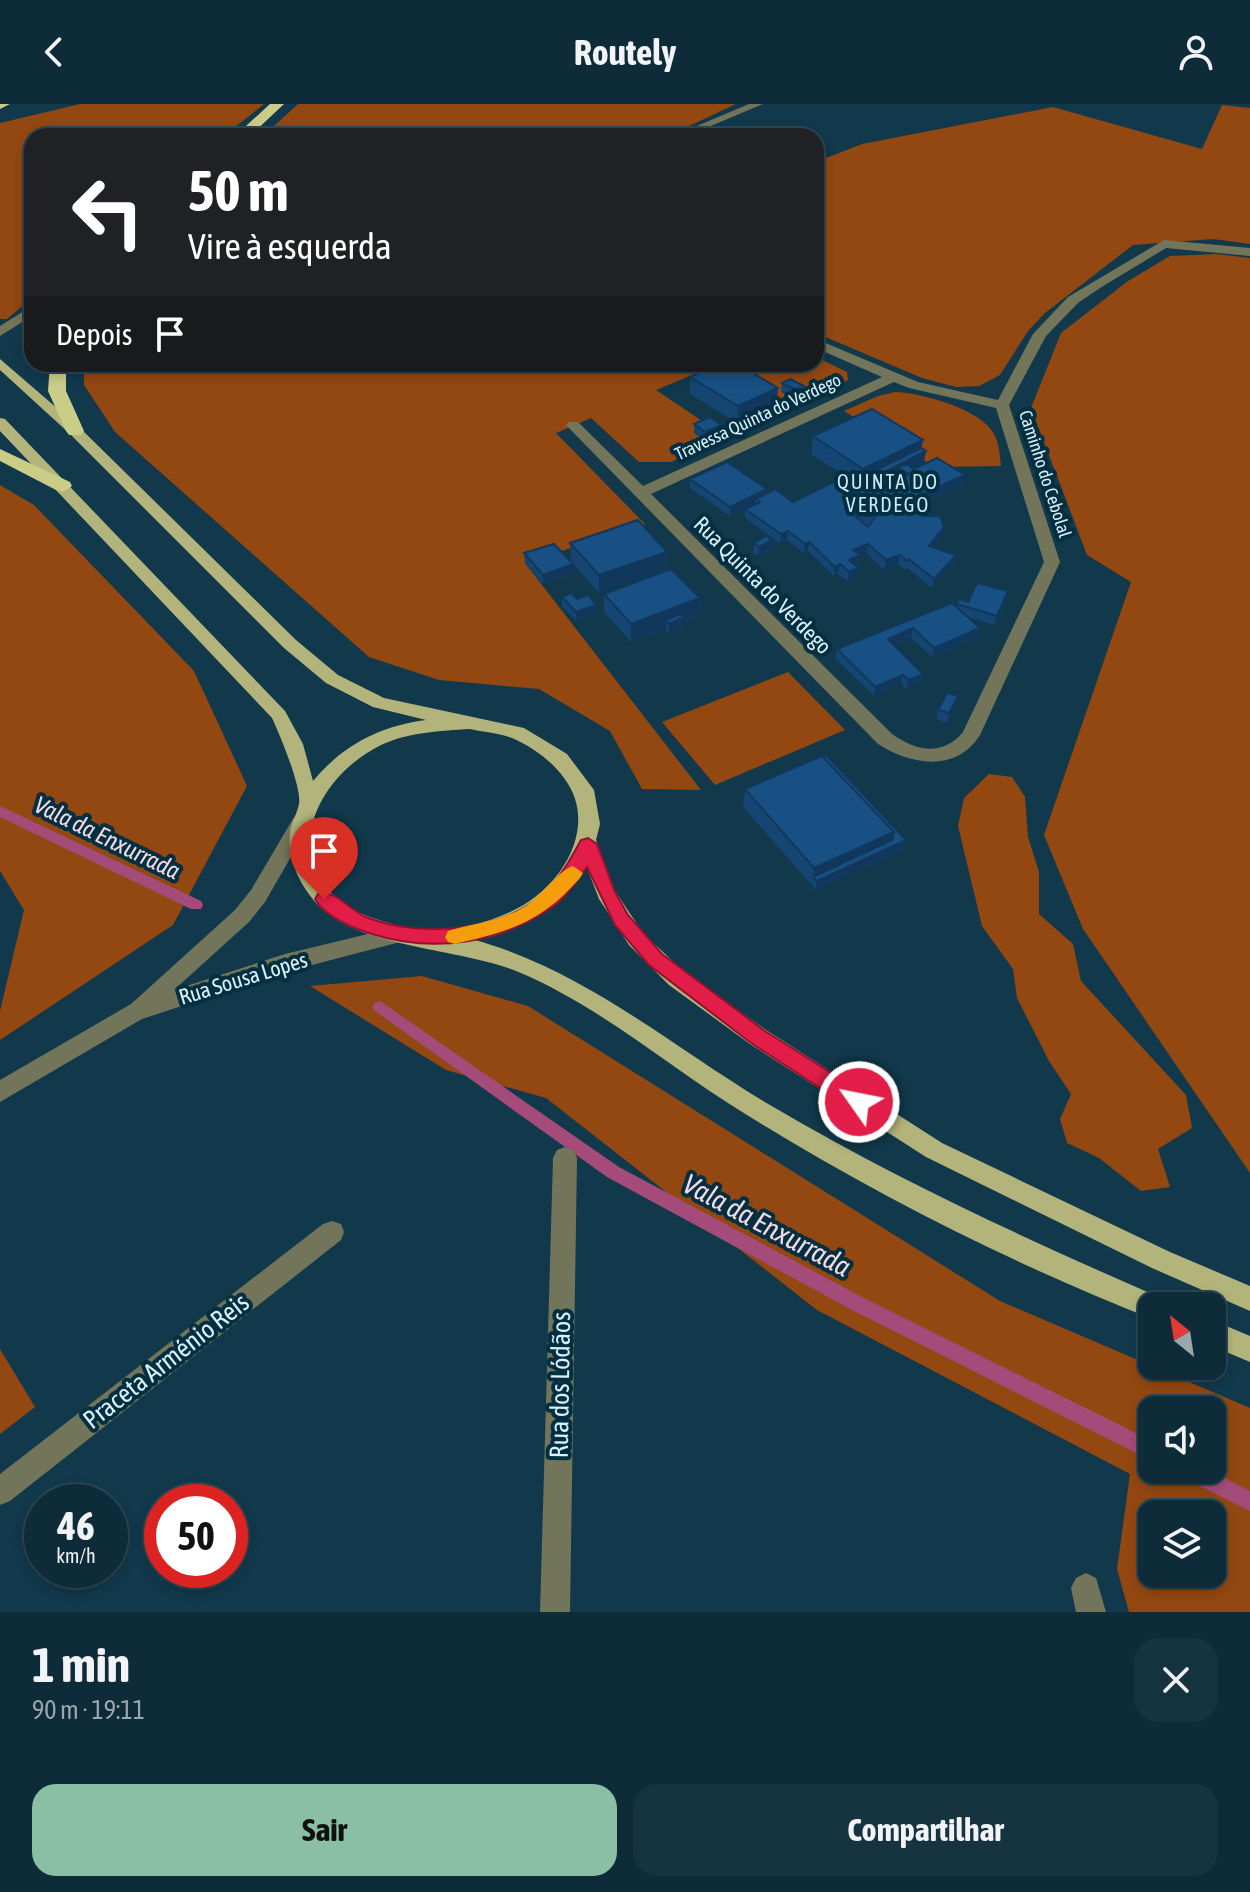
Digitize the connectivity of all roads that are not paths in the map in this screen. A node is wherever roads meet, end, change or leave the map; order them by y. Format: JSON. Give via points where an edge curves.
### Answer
{"nodes":[{"id":1,"x":278,"y":104,"type":"edge"},
{"id":2,"x":758,"y":104,"type":"edge"},
{"id":3,"x":251,"y":128,"type":"edge"},
{"id":4,"x":698,"y":128,"type":"edge"},
{"id":5,"x":1250,"y":252,"type":"edge"},
{"id":6,"x":24,"y":316,"type":"edge"},
{"id":7,"x":0,"y":332,"type":"edge"},
{"id":8,"x":824,"y":347,"type":"edge"},
{"id":9,"x":0,"y":363,"type":"edge"},
{"id":10,"x":58,"y":372,"type":"edge"},
{"id":11,"x":893,"y":377,"type":"junction"},
{"id":12,"x":1002,"y":405,"type":"junction"},
{"id":13,"x":0,"y":422,"type":"edge"},
{"id":14,"x":573,"y":425,"type":"dead end"},
{"id":15,"x":75,"y":431,"type":"junction"},
{"id":16,"x":0,"y":454,"type":"edge"},
{"id":17,"x":63,"y":486,"type":"junction"},
{"id":18,"x":641,"y":493,"type":"junction"},
{"id":19,"x":469,"y":723,"type":"junction"},
{"id":20,"x":933,"y":757,"type":"joint"},
{"id":21,"x":308,"y":801,"type":"junction"},
{"id":22,"x":301,"y":822,"type":"junction"},
{"id":23,"x":588,"y":844,"type":"junction"},
{"id":24,"x":397,"y":935,"type":"junction"},
{"id":25,"x":425,"y":938,"type":"junction"},
{"id":26,"x":135,"y":1012,"type":"junction"},
{"id":27,"x":0,"y":1092,"type":"edge"},
{"id":28,"x":565,"y":1158,"type":"dead end"},
{"id":29,"x":332,"y":1232,"type":"dead end"},
{"id":30,"x":1250,"y":1299,"type":"edge"},
{"id":31,"x":1138,"y":1300,"type":"edge"},
{"id":32,"x":1226,"y":1339,"type":"edge"},
{"id":33,"x":1250,"y":1349,"type":"edge"},
{"id":34,"x":0,"y":1491,"type":"edge"},
{"id":35,"x":555,"y":1612,"type":"edge"}],
"edges":[{"from":1,"to":3,"type":"highway"},
{"from":2,"to":4,"type":"street"},
{"from":5,"to":12,"type":"street","via":[[1164,244],[1084,293],[1055,316],[1027,354]]},
{"from":6,"to":7,"type":"street"},
{"from":8,"to":11,"type":"street","name":"Caminho do Cebolal"},
{"from":9,"to":15,"type":"main road"},
{"from":10,"to":15,"type":"highway","via":[[57,391]]},
{"from":11,"to":12,"type":"street","name":"Caminho do Cebolal"},
{"from":11,"to":18,"type":"street","name":"Travessa Quinta do Verdego"},
{"from":12,"to":20,"type":"street","name":"Caminho do Cebolal","via":[[1052,562],[971,735],[951,754]]},
{"from":13,"to":17,"type":"main road"},
{"from":14,"to":18,"type":"street","name":"Rua Quinta do Verdego"},
{"from":15,"to":19,"type":"main road","via":[[280,635],[332,679],[379,703]]},
{"from":16,"to":17,"type":"highway"},
{"from":17,"to":21,"type":"main road","via":[[279,715],[294,744]]},
{"from":18,"to":20,"type":"street","name":"Rua Quinta do Verdego","via":[[885,739],[898,749]]},
{"from":19,"to":21,"type":"main road","via":[[420,727],[373,741],[334,767]]},
{"from":19,"to":23,"type":"main road","via":[[539,742],[572,769],[590,805]]},
{"from":21,"to":22,"type":"main road"},
{"from":22,"to":24,"type":"main road","via":[[300,854],[324,899],[356,922]]},
{"from":22,"to":26,"type":"street","name":"Rua Sousa Lopes","via":[[242,916]]},
{"from":23,"to":25,"type":"main road","via":[[567,881],[530,912],[480,932]]},
{"from":23,"to":30,"type":"main road","via":[[606,893],[636,939],[677,979],[758,1037],[934,1150]]},
{"from":24,"to":25,"type":"main road"},
{"from":24,"to":26,"type":"street","name":"Rua Sousa Lopes","via":[[285,963]]},
{"from":25,"to":31,"type":"main road","via":[[488,952],[551,977],[708,1080],[912,1195]]},
{"from":26,"to":27,"type":"street","name":"Rua Sousa Lopes"},
{"from":28,"to":35,"type":"street","name":"Rua dos Lódãos"},
{"from":29,"to":34,"type":"street","name":"Praceta Arménio Reis"},
{"from":32,"to":33,"type":"main road"}]}
